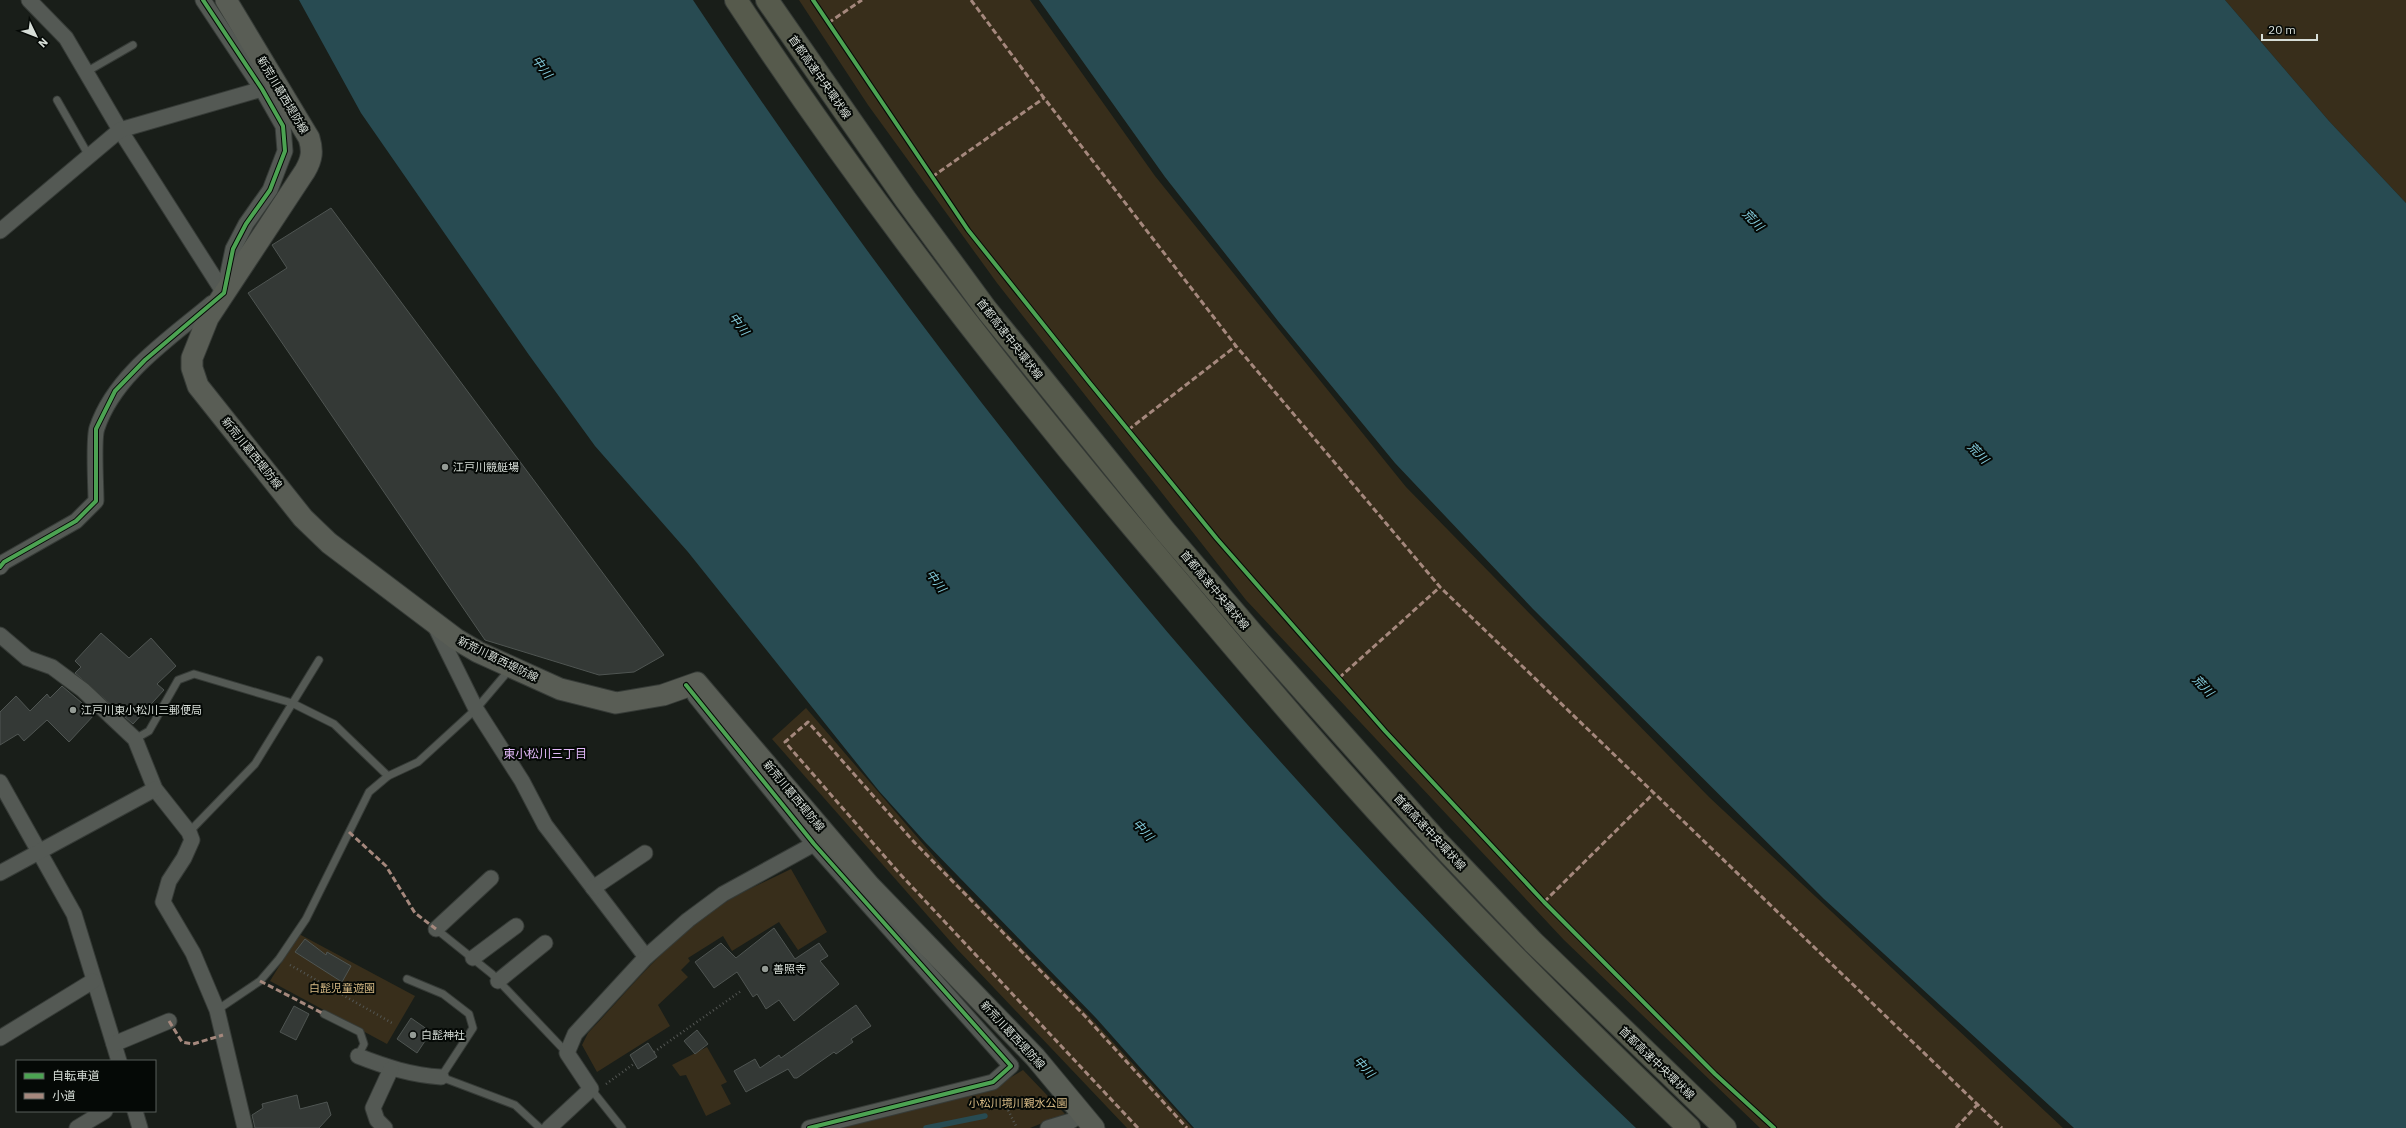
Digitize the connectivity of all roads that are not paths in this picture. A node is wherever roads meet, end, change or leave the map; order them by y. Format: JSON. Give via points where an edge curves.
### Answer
{"nodes":[{"id":1,"x":29,"y":0,"type":"edge"},
{"id":2,"x":203,"y":0,"type":"edge"},
{"id":3,"x":226,"y":0,"type":"edge"},
{"id":4,"x":736,"y":0,"type":"edge"},
{"id":5,"x":767,"y":0,"type":"edge"},
{"id":6,"x":133,"y":45,"type":"dead end"},
{"id":7,"x":86,"y":72,"type":"junction"},
{"id":8,"x":262,"y":89,"type":"junction"},
{"id":9,"x":57,"y":100,"type":"dead end"},
{"id":10,"x":120,"y":130,"type":"junction"},
{"id":11,"x":89,"y":156,"type":"junction"},
{"id":12,"x":0,"y":231,"type":"edge"},
{"id":13,"x":224,"y":293,"type":"junction"},
{"id":14,"x":0,"y":567,"type":"edge"},
{"id":15,"x":434,"y":623,"type":"junction"},
{"id":16,"x":0,"y":635,"type":"edge"},
{"id":17,"x":319,"y":660,"type":"dead end"},
{"id":18,"x":511,"y":667,"type":"junction"},
{"id":19,"x":686,"y":685,"type":"junction"},
{"id":20,"x":292,"y":703,"type":"junction"},
{"id":21,"x":476,"y":709,"type":"junction"},
{"id":22,"x":135,"y":739,"type":"junction"},
{"id":23,"x":388,"y":776,"type":"junction"},
{"id":24,"x":0,"y":782,"type":"edge"},
{"id":25,"x":156,"y":789,"type":"junction"},
{"id":26,"x":189,"y":832,"type":"junction"},
{"id":27,"x":814,"y":844,"type":"junction"},
{"id":28,"x":40,"y":851,"type":"junction"},
{"id":29,"x":646,"y":853,"type":"dead end"},
{"id":30,"x":0,"y":873,"type":"edge"},
{"id":31,"x":490,"y":878,"type":"dead end"},
{"id":32,"x":593,"y":888,"type":"junction"},
{"id":33,"x":888,"y":915,"type":"junction"},
{"id":34,"x":516,"y":926,"type":"dead end"},
{"id":35,"x":436,"y":929,"type":"joint"},
{"id":36,"x":545,"y":942,"type":"dead end"},
{"id":37,"x":646,"y":957,"type":"junction"},
{"id":38,"x":473,"y":958,"type":"junction"},
{"id":39,"x":407,"y":979,"type":"dead end"},
{"id":40,"x":93,"y":981,"type":"junction"},
{"id":41,"x":498,"y":981,"type":"junction"},
{"id":42,"x":217,"y":1010,"type":"junction"},
{"id":43,"x":324,"y":1014,"type":"dead end"},
{"id":44,"x":170,"y":1021,"type":"dead end"},
{"id":45,"x":0,"y":1038,"type":"edge"},
{"id":46,"x":114,"y":1044,"type":"junction"},
{"id":47,"x":567,"y":1053,"type":"junction"},
{"id":48,"x":358,"y":1056,"type":"joint"},
{"id":49,"x":119,"y":1060,"type":"edge"},
{"id":50,"x":391,"y":1069,"type":"junction"},
{"id":51,"x":441,"y":1076,"type":"junction"},
{"id":52,"x":592,"y":1090,"type":"junction"},
{"id":53,"x":103,"y":1112,"type":"edge"},
{"id":54,"x":135,"y":1112,"type":"edge"},
{"id":55,"x":1080,"y":1123,"type":"edge"},
{"id":56,"x":77,"y":1128,"type":"edge"},
{"id":57,"x":140,"y":1128,"type":"edge"},
{"id":58,"x":245,"y":1128,"type":"edge"},
{"id":59,"x":385,"y":1128,"type":"edge"},
{"id":60,"x":540,"y":1128,"type":"edge"},
{"id":61,"x":548,"y":1128,"type":"edge"},
{"id":62,"x":622,"y":1128,"type":"edge"},
{"id":63,"x":809,"y":1128,"type":"edge"},
{"id":64,"x":1048,"y":1128,"type":"edge"},
{"id":65,"x":1689,"y":1128,"type":"edge"},
{"id":66,"x":1725,"y":1128,"type":"edge"}],
"edges":[{"from":1,"to":7,"type":"street","via":[[66,38]]},
{"from":2,"to":8,"type":"street"},
{"from":3,"to":13,"type":"main road","name":"新荒川葛西堤防線","via":[[309,138],[313,149],[311,161],[305,171]]},
{"from":4,"to":65,"type":"highway","name":"首都高速中央環状線","via":[[887,217],[1057,438],[1226,638],[1419,857],[1516,959]]},
{"from":5,"to":66,"type":"highway","name":"首都高速中央環状線","via":[[906,200],[986,309],[1073,420],[1190,561],[1442,846],[1533,942]]},
{"from":6,"to":7,"type":"lane"},
{"from":7,"to":10,"type":"street"},
{"from":8,"to":10,"type":"street"},
{"from":8,"to":13,"type":"street","via":[[283,126],[286,151],[270,190],[246,224],[233,249]]},
{"from":9,"to":11,"type":"lane"},
{"from":10,"to":11,"type":"street"},
{"from":10,"to":13,"type":"street"},
{"from":11,"to":12,"type":"street"},
{"from":13,"to":14,"type":"street","via":[[145,360],[115,391],[96,429],[96,501],[76,521],[4,562]]},
{"from":13,"to":15,"type":"main road","name":"新荒川葛西堤防線","via":[[208,318],[192,358],[192,368],[198,386],[304,518],[329,544]]},
{"from":15,"to":18,"type":"main road","name":"新荒川葛西堤防線","via":[[478,652]]},
{"from":15,"to":21,"type":"street"},
{"from":16,"to":22,"type":"street","via":[[26,658],[52,667],[83,690]]},
{"from":17,"to":20,"type":"lane"},
{"from":18,"to":19,"type":"main road","name":"新荒川葛西堤防線","via":[[560,689],[616,703],[663,695]]},
{"from":18,"to":21,"type":"lane"},
{"from":19,"to":27,"type":"street"},
{"from":19,"to":33,"type":"main road","name":"新荒川葛西堤防線","via":[[697,683]]},
{"from":20,"to":22,"type":"lane","via":[[194,674],[178,680],[149,731]]},
{"from":20,"to":23,"type":"lane","via":[[334,724]]},
{"from":20,"to":26,"type":"lane","via":[[255,764]]},
{"from":21,"to":23,"type":"lane","via":[[418,762]]},
{"from":21,"to":32,"type":"street","via":[[522,781],[545,825]]},
{"from":22,"to":25,"type":"street"},
{"from":23,"to":42,"type":"lane","via":[[369,792],[306,919],[279,959],[260,981]]},
{"from":24,"to":28,"type":"street"},
{"from":25,"to":26,"type":"street"},
{"from":25,"to":28,"type":"street"},
{"from":26,"to":42,"type":"street","via":[[192,840],[169,881],[163,902],[193,953]]},
{"from":27,"to":33,"type":"street"},
{"from":27,"to":37,"type":"street","via":[[722,894]]},
{"from":28,"to":30,"type":"street"},
{"from":28,"to":40,"type":"street","via":[[74,914]]},
{"from":29,"to":32,"type":"street"},
{"from":31,"to":35,"type":"street"},
{"from":32,"to":37,"type":"street"},
{"from":33,"to":55,"type":"main road","name":"新荒川葛西堤防線","via":[[1035,1057]]},
{"from":33,"to":63,"type":"street","via":[[1011,1066],[993,1082]]},
{"from":34,"to":38,"type":"street"},
{"from":35,"to":38,"type":"lane"},
{"from":36,"to":41,"type":"street"},
{"from":37,"to":47,"type":"street","via":[[575,1034]]},
{"from":38,"to":41,"type":"lane"},
{"from":39,"to":51,"type":"lane","via":[[443,994],[469,1014],[472,1028]]},
{"from":40,"to":45,"type":"street"},
{"from":40,"to":46,"type":"street"},
{"from":41,"to":47,"type":"lane"},
{"from":42,"to":58,"type":"street"},
{"from":43,"to":48,"type":"lane","via":[[360,1032],[364,1044]]},
{"from":44,"to":46,"type":"street"},
{"from":46,"to":49,"type":"street"},
{"from":47,"to":52,"type":"street"},
{"from":48,"to":50,"type":"street"},
{"from":50,"to":51,"type":"street","via":[[420,1076]]},
{"from":50,"to":59,"type":"street","via":[[373,1108],[377,1120]]},
{"from":51,"to":60,"type":"lane","via":[[515,1105]]},
{"from":52,"to":61,"type":"street"},
{"from":52,"to":62,"type":"lane"},
{"from":53,"to":56,"type":"street"},
{"from":54,"to":57,"type":"street"},
{"from":55,"to":64,"type":"street"}]}
